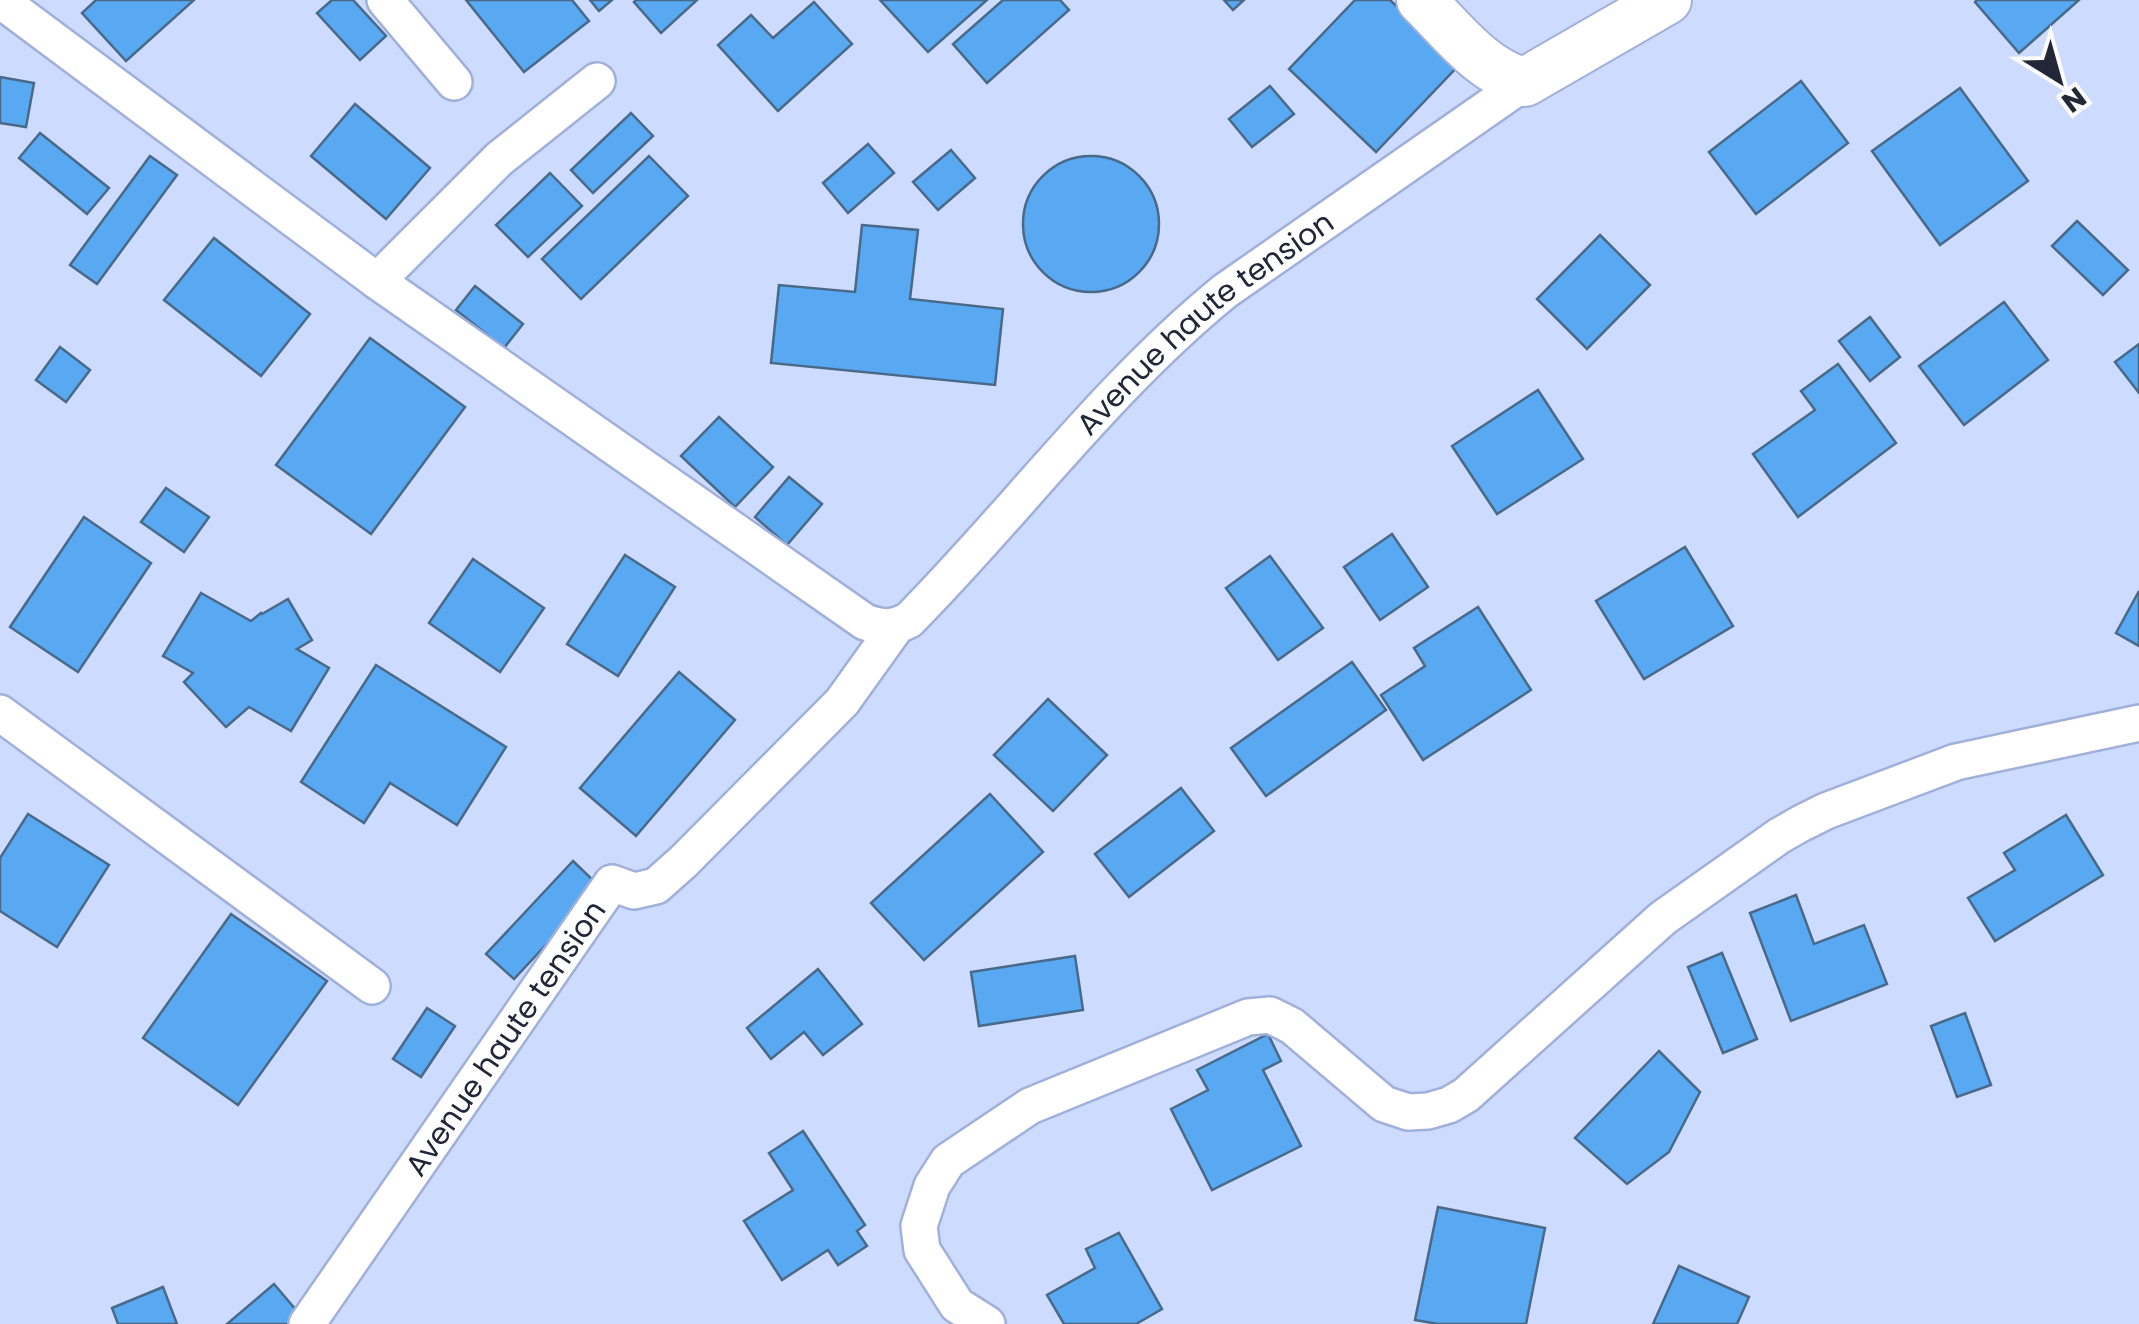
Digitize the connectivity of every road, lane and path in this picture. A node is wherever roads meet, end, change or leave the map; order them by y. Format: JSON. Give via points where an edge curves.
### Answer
{"nodes":[{"id":1,"x":0,"y":0,"type":"edge"},
{"id":2,"x":385,"y":0,"type":"edge"},
{"id":3,"x":1421,"y":0,"type":"edge"},
{"id":4,"x":1667,"y":0,"type":"edge"},
{"id":5,"x":454,"y":82,"type":"dead end"},
{"id":6,"x":598,"y":82,"type":"dead end"},
{"id":7,"x":1525,"y":82,"type":"junction"},
{"id":8,"x":377,"y":281,"type":"junction"},
{"id":9,"x":895,"y":628,"type":"junction"},
{"id":10,"x":0,"y":713,"type":"edge"},
{"id":11,"x":2139,"y":724,"type":"edge"},
{"id":12,"x":372,"y":986,"type":"dead end"},
{"id":13,"x":307,"y":1324,"type":"edge"},
{"id":14,"x":987,"y":1324,"type":"edge"}],
"edges":[{"from":1,"to":8,"type":"street"},
{"from":2,"to":5,"type":"street"},
{"from":3,"to":7,"type":"street","via":[[1498,72]]},
{"from":4,"to":7,"type":"street"},
{"from":6,"to":8,"type":"street","via":[[499,159]]},
{"from":7,"to":9,"type":"street","name":"Avenue haute tension","via":[[1188,321]]},
{"from":8,"to":9,"type":"street","via":[[865,622]]},
{"from":9,"to":13,"type":"street","name":"Avenue haute tension","via":[[831,714],[684,861],[656,886],[634,891],[612,883]]},
{"from":10,"to":12,"type":"street"},
{"from":11,"to":14,"type":"street","via":[[1956,762],[1800,824],[1663,918],[1449,1104],[1408,1112],[1384,1104],[1270,1015],[1248,1016],[1030,1106],[948,1162],[919,1226],[922,1250],[957,1305]]}]}
